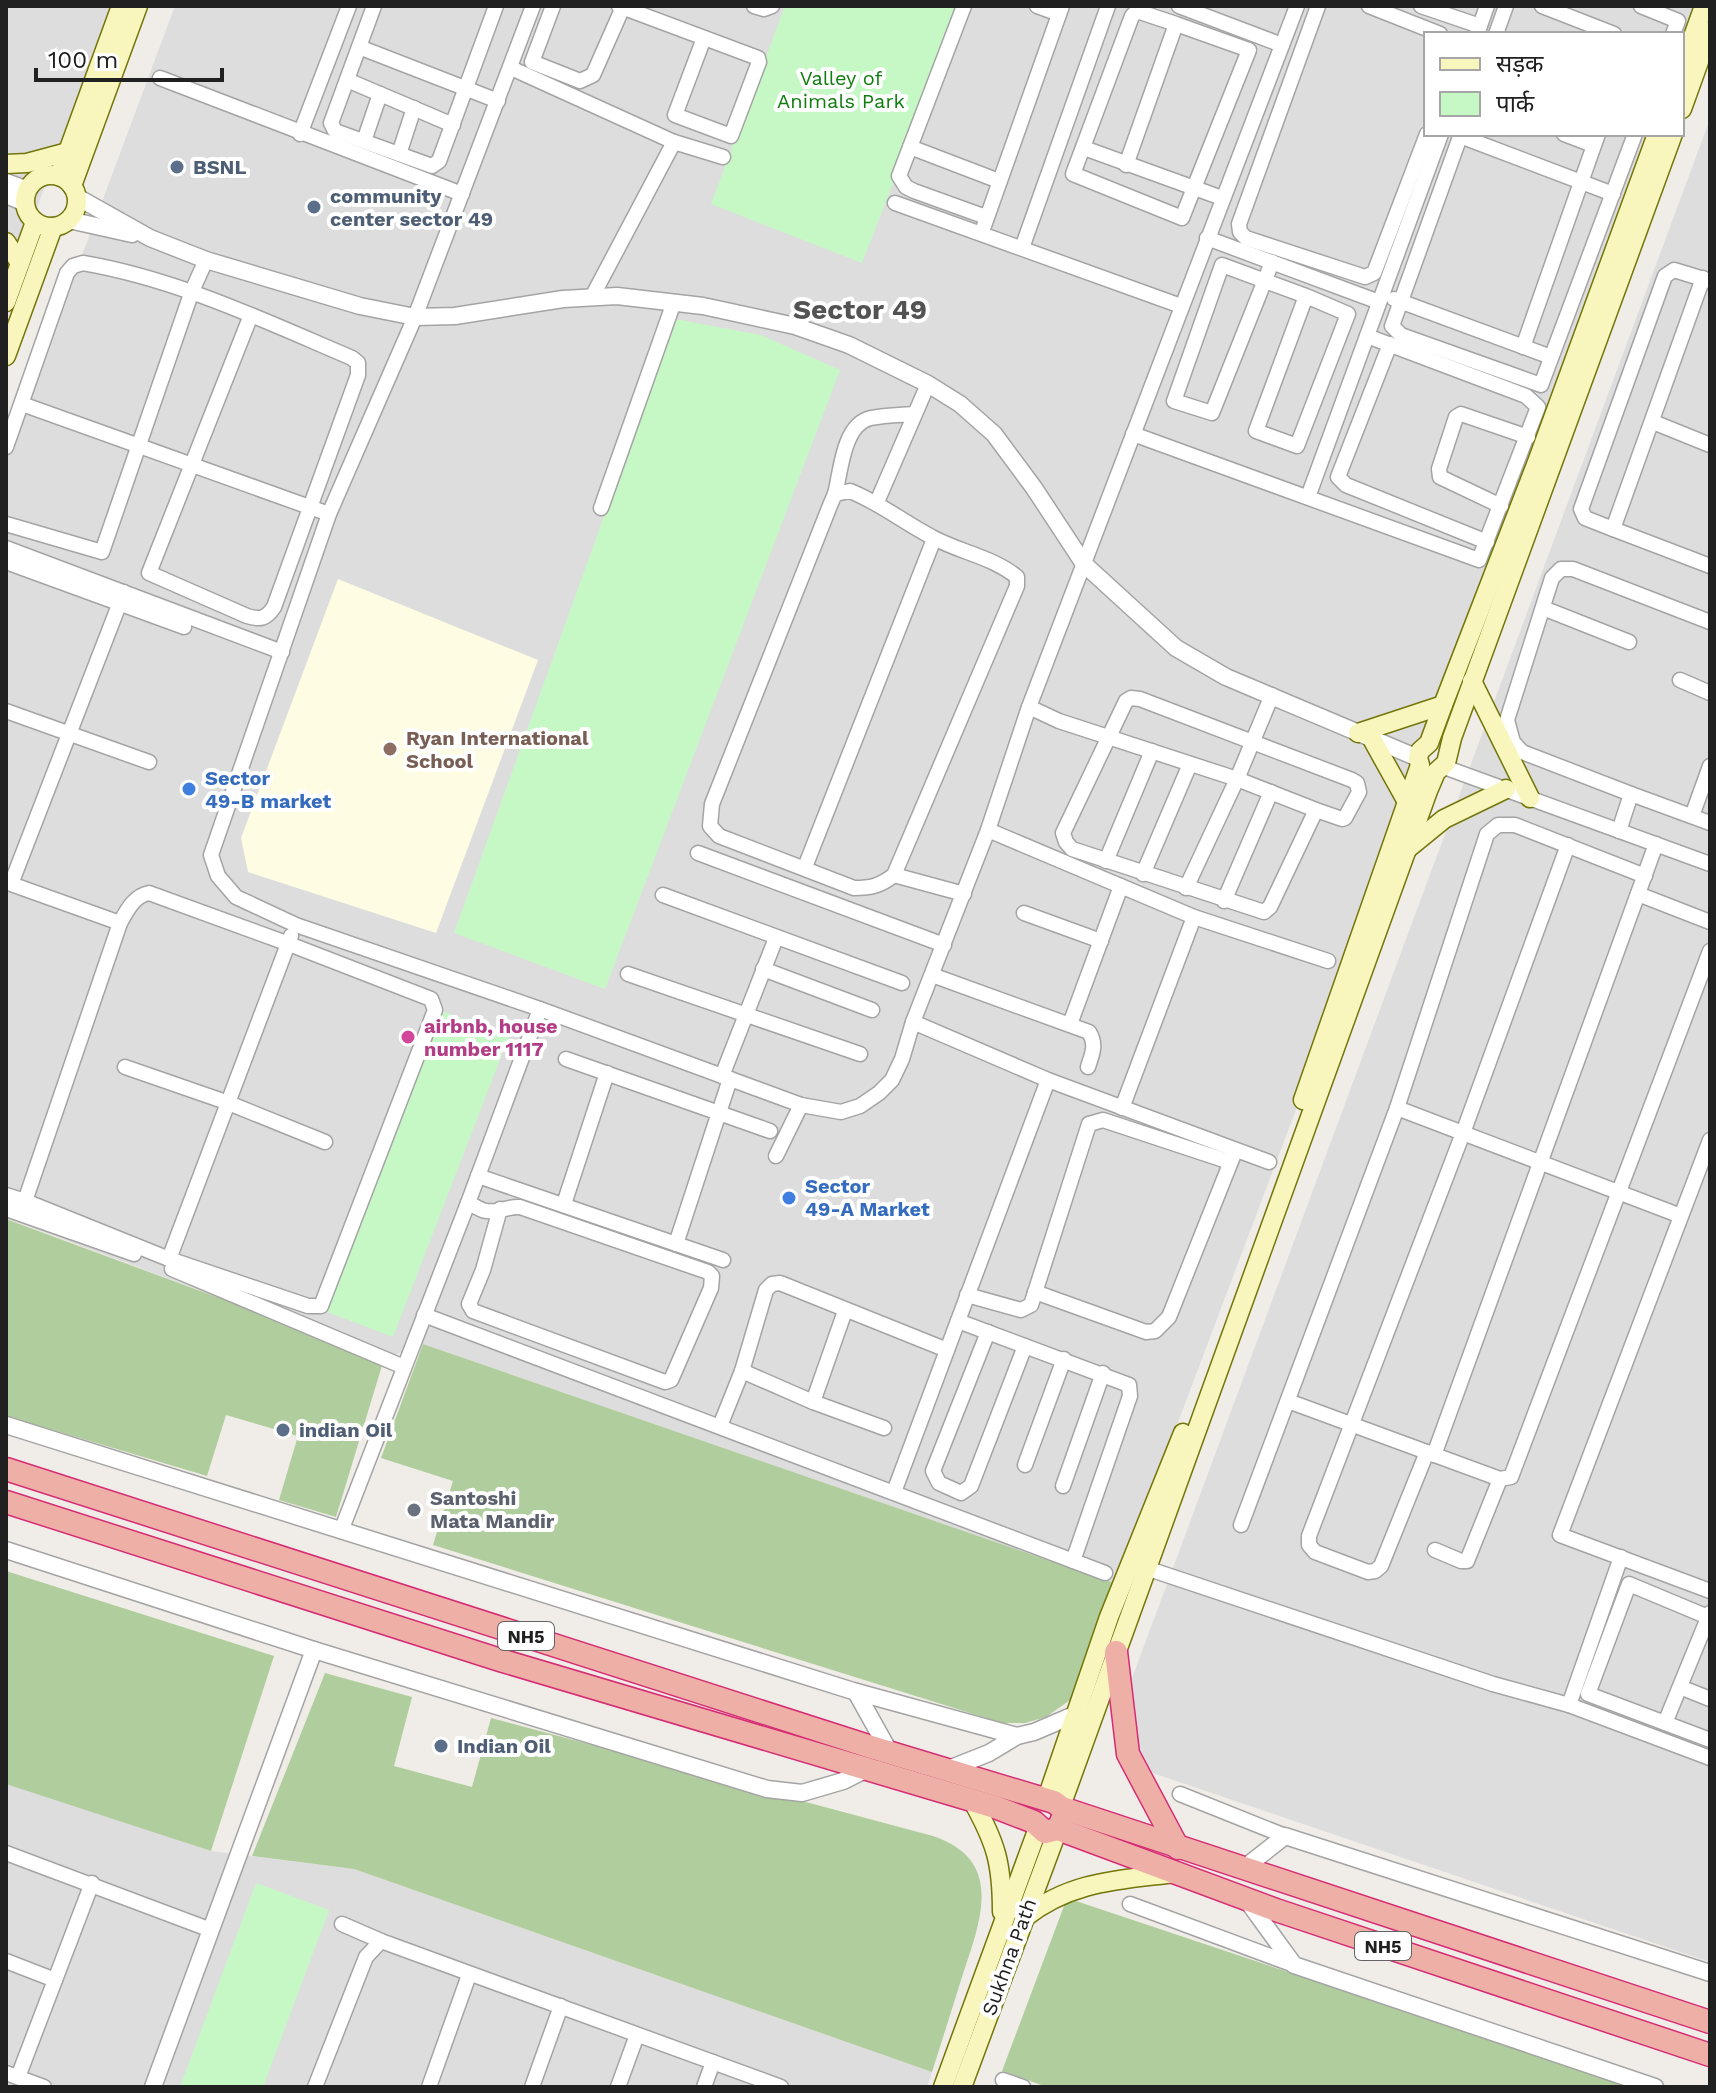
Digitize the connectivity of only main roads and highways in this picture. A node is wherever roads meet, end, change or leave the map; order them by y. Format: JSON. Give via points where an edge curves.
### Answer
{"nodes":[{"id":1,"x":121,"y":6,"type":"edge"},
{"id":2,"x":138,"y":6,"type":"edge"},
{"id":3,"x":1704,"y":6,"type":"edge"},
{"id":4,"x":1710,"y":31,"type":"edge"},
{"id":5,"x":1684,"y":61,"type":"edge"},
{"id":6,"x":1684,"y":103,"type":"edge"},
{"id":7,"x":1656,"y":136,"type":"edge"},
{"id":8,"x":1672,"y":136,"type":"edge"},
{"id":9,"x":68,"y":152,"type":"junction"},
{"id":10,"x":6,"y":164,"type":"edge"},
{"id":11,"x":69,"y":186,"type":"junction"},
{"id":12,"x":52,"y":223,"type":"junction"},
{"id":13,"x":6,"y":242,"type":"edge"},
{"id":14,"x":20,"y":263,"type":"junction"},
{"id":15,"x":6,"y":302,"type":"edge"},
{"id":16,"x":6,"y":356,"type":"edge"},
{"id":17,"x":1472,"y":681,"type":"junction"},
{"id":18,"x":1443,"y":705,"type":"junction"},
{"id":19,"x":1432,"y":760,"type":"junction"},
{"id":20,"x":1506,"y":789,"type":"road end"},
{"id":21,"x":1530,"y":798,"type":"road end"},
{"id":22,"x":1407,"y":802,"type":"junction"},
{"id":23,"x":1406,"y":850,"type":"junction"},
{"id":24,"x":6,"y":1469,"type":"edge"},
{"id":25,"x":6,"y":1502,"type":"edge"},
{"id":26,"x":1116,"y":1652,"type":"junction"},
{"id":27,"x":972,"y":1800,"type":"junction"},
{"id":28,"x":1050,"y":1816,"type":"junction"},
{"id":29,"x":1178,"y":1848,"type":"junction"},
{"id":30,"x":1176,"y":1872,"type":"junction"},
{"id":31,"x":1024,"y":1918,"type":"junction"},
{"id":32,"x":1002,"y":1927,"type":"junction"},
{"id":33,"x":1710,"y":2022,"type":"edge"},
{"id":34,"x":1710,"y":2055,"type":"edge"},
{"id":35,"x":943,"y":2087,"type":"edge"},
{"id":36,"x":962,"y":2087,"type":"edge"}],
"edges":[{"from":1,"to":9,"type":"main road"},
{"from":2,"to":11,"type":"main road"},
{"from":3,"to":5,"type":"main road"},
{"from":4,"to":6,"type":"main road"},
{"from":7,"to":18,"type":"main road"},
{"from":8,"to":17,"type":"main road"},
{"from":9,"to":10,"type":"main road"},
{"from":9,"to":11,"type":"main road"},
{"from":11,"to":12,"type":"main road","via":[[76,210]]},
{"from":11,"to":12,"type":"main road","via":[[41,177],[27,196],[27,210]]},
{"from":12,"to":14,"type":"main road"},
{"from":12,"to":16,"type":"main road"},
{"from":13,"to":14,"type":"main road"},
{"from":14,"to":15,"type":"main road"},
{"from":17,"to":19,"type":"main road"},
{"from":17,"to":21,"type":"main road"},
{"from":18,"to":19,"type":"main road"},
{"from":18,"to":22,"type":"main road","via":[[1365,736]]},
{"from":19,"to":22,"type":"main road"},
{"from":19,"to":23,"type":"main road"},
{"from":20,"to":23,"type":"main road","via":[[1444,819]]},
{"from":22,"to":28,"type":"main road","via":[[1206,1371],[1109,1617],[1076,1714]]},
{"from":23,"to":26,"type":"main road"},
{"from":24,"to":28,"type":"highway","number":"NH5","via":[[946,1770]]},
{"from":25,"to":27,"type":"highway","number":"NH5","via":[[500,1660]]},
{"from":26,"to":28,"type":"main road"},
{"from":26,"to":29,"type":"highway","via":[[1128,1754]]},
{"from":27,"to":28,"type":"highway","number":"NH5"},
{"from":27,"to":32,"type":"main road","via":[[1000,1862]]},
{"from":28,"to":29,"type":"highway","number":"NH5"},
{"from":28,"to":30,"type":"highway","number":"NH5"},
{"from":28,"to":31,"type":"main road","name":"Sukhna Path"},
{"from":28,"to":32,"type":"main road","name":"Sukhna Path"},
{"from":29,"to":33,"type":"highway","number":"NH5"},
{"from":30,"to":31,"type":"main road","via":[[1081,1887]]},
{"from":30,"to":34,"type":"highway","number":"NH5"},
{"from":31,"to":36,"type":"main road","name":"Sukhna Path"},
{"from":32,"to":35,"type":"main road","name":"Sukhna Path"}]}
